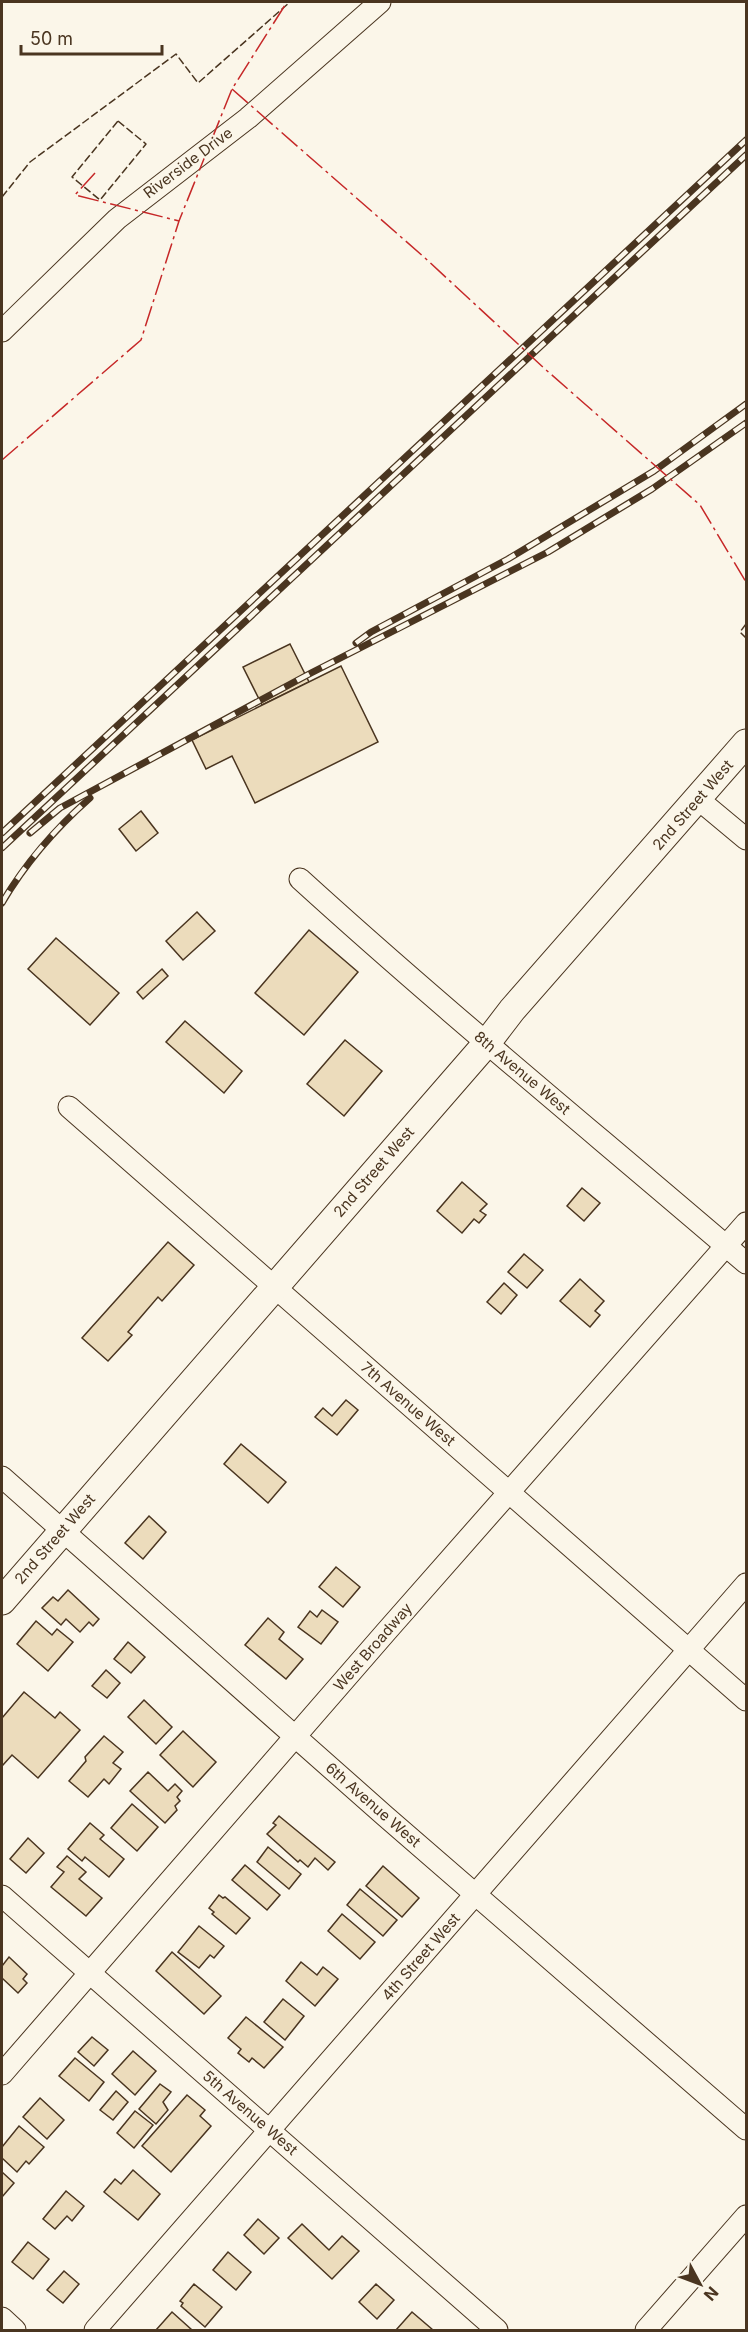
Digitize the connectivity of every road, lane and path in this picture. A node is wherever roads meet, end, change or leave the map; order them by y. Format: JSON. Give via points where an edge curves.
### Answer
{"nodes":[{"id":1,"x":380,"y":2,"type":"edge"},
{"id":2,"x":2,"y":331,"type":"edge"},
{"id":3,"x":747,"y":743,"type":"edge"},
{"id":4,"x":698,"y":799,"type":"junction"},
{"id":5,"x":747,"y":839,"type":"edge"},
{"id":6,"x":300,"y":879,"type":"dead end"},
{"id":7,"x":486,"y":1044,"type":"junction"},
{"id":8,"x":69,"y":1107,"type":"dead end"},
{"id":9,"x":747,"y":1223,"type":"edge"},
{"id":10,"x":726,"y":1245,"type":"junction"},
{"id":11,"x":747,"y":1263,"type":"edge"},
{"id":12,"x":274,"y":1287,"type":"junction"},
{"id":13,"x":2,"y":1477,"type":"edge"},
{"id":14,"x":509,"y":1492,"type":"junction"},
{"id":15,"x":62,"y":1531,"type":"junction"},
{"id":16,"x":747,"y":1584,"type":"edge"},
{"id":17,"x":2,"y":1601,"type":"edge"},
{"id":18,"x":689,"y":1650,"type":"junction"},
{"id":19,"x":747,"y":1700,"type":"edge"},
{"id":20,"x":295,"y":1736,"type":"junction"},
{"id":21,"x":476,"y":1895,"type":"junction"},
{"id":22,"x":2,"y":1896,"type":"edge"},
{"id":23,"x":90,"y":1973,"type":"junction"},
{"id":24,"x":2,"y":2074,"type":"edge"},
{"id":25,"x":747,"y":2129,"type":"edge"},
{"id":26,"x":270,"y":2130,"type":"junction"},
{"id":27,"x":747,"y":2216,"type":"edge"},
{"id":28,"x":2,"y":2318,"type":"edge"},
{"id":29,"x":15,"y":2331,"type":"edge"},
{"id":30,"x":95,"y":2331,"type":"edge"},
{"id":31,"x":497,"y":2331,"type":"edge"},
{"id":32,"x":646,"y":2331,"type":"edge"}],
"edges":[{"from":1,"to":2,"type":"street","name":"Riverside Drive","via":[[248,118],[117,219]]},
{"from":3,"to":4,"type":"main road","name":"2nd Street West"},
{"from":4,"to":5,"type":"street"},
{"from":4,"to":7,"type":"main road","name":"2nd Street West"},
{"from":6,"to":7,"type":"street","name":"8th Avenue West"},
{"from":7,"to":10,"type":"street","name":"8th Avenue West"},
{"from":7,"to":12,"type":"main road","name":"2nd Street West"},
{"from":8,"to":12,"type":"street","name":"7th Avenue West"},
{"from":9,"to":10,"type":"street","name":"West Broadway"},
{"from":10,"to":11,"type":"street","name":"8th Avenue West"},
{"from":10,"to":14,"type":"street","name":"West Broadway"},
{"from":12,"to":14,"type":"street","name":"7th Avenue West"},
{"from":12,"to":15,"type":"main road","name":"2nd Street West"},
{"from":13,"to":15,"type":"street","name":"6th Avenue West"},
{"from":14,"to":18,"type":"street","name":"7th Avenue West"},
{"from":14,"to":20,"type":"street","name":"West Broadway"},
{"from":15,"to":17,"type":"main road","name":"2nd Street West"},
{"from":15,"to":20,"type":"street","name":"6th Avenue West"},
{"from":16,"to":18,"type":"street","name":"4th Street West"},
{"from":18,"to":19,"type":"street","name":"7th Avenue West"},
{"from":18,"to":21,"type":"street","name":"4th Street West"},
{"from":20,"to":21,"type":"street","name":"6th Avenue West"},
{"from":20,"to":23,"type":"street","name":"West Broadway"},
{"from":21,"to":25,"type":"street","name":"6th Avenue West"},
{"from":21,"to":26,"type":"street","name":"4th Street West"},
{"from":22,"to":23,"type":"street","name":"5th Avenue West"},
{"from":23,"to":24,"type":"street","name":"West Broadway"},
{"from":23,"to":26,"type":"street","name":"5th Avenue West"},
{"from":26,"to":30,"type":"street","name":"4th Street West"},
{"from":26,"to":31,"type":"street","name":"5th Avenue West"},
{"from":27,"to":32,"type":"street"},
{"from":28,"to":29,"type":"street"}]}
